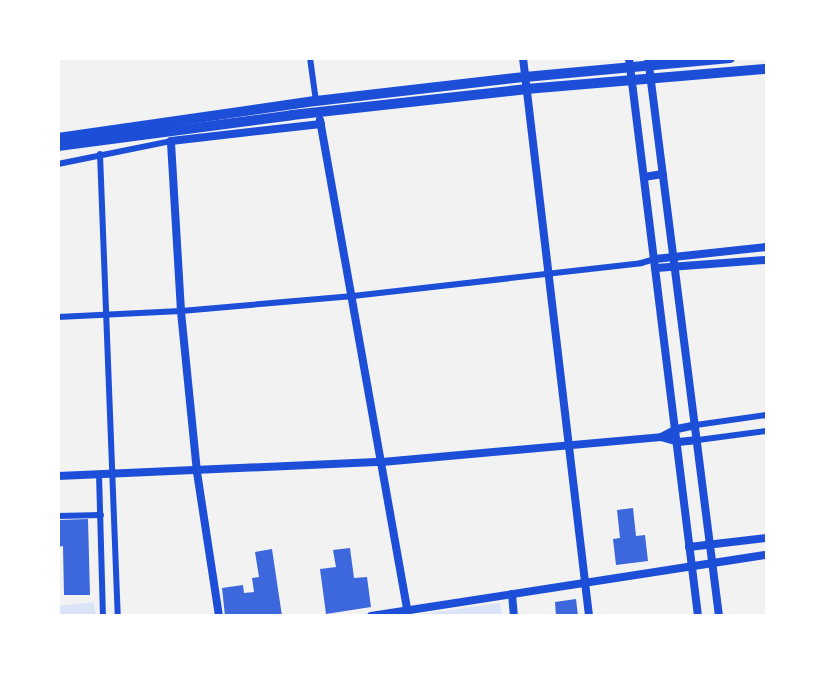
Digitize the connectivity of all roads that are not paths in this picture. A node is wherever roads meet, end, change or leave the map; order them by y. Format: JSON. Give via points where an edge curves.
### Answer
{"nodes":[{"id":1,"x":310,"y":58,"type":"edge"},
{"id":2,"x":523,"y":58,"type":"edge"},
{"id":3,"x":730,"y":58,"type":"edge"},
{"id":4,"x":649,"y":68,"type":"edge"},
{"id":5,"x":630,"y":69,"type":"edge"},
{"id":6,"x":766,"y":69,"type":"edge"},
{"id":7,"x":525,"y":83,"type":"junction"},
{"id":8,"x":317,"y":106,"type":"junction"},
{"id":9,"x":291,"y":109,"type":"junction"},
{"id":10,"x":321,"y":124,"type":"junction"},
{"id":11,"x":58,"y":138,"type":"edge"},
{"id":12,"x":171,"y":141,"type":"junction"},
{"id":13,"x":58,"y":146,"type":"edge"},
{"id":14,"x":100,"y":154,"type":"junction"},
{"id":15,"x":58,"y":164,"type":"edge"},
{"id":16,"x":663,"y":174,"type":"junction"},
{"id":17,"x":644,"y":177,"type":"junction"},
{"id":18,"x":766,"y":247,"type":"edge"},
{"id":19,"x":675,"y":257,"type":"junction"},
{"id":20,"x":655,"y":258,"type":"junction"},
{"id":21,"x":766,"y":260,"type":"edge"},
{"id":22,"x":641,"y":263,"type":"junction"},
{"id":23,"x":656,"y":268,"type":"junction"},
{"id":24,"x":676,"y":268,"type":"junction"},
{"id":25,"x":549,"y":273,"type":"junction"},
{"id":26,"x":352,"y":296,"type":"junction"},
{"id":27,"x":181,"y":311,"type":"junction"},
{"id":28,"x":58,"y":317,"type":"edge"},
{"id":29,"x":106,"y":317,"type":"junction"},
{"id":30,"x":766,"y":415,"type":"edge"},
{"id":31,"x":696,"y":425,"type":"junction"},
{"id":32,"x":676,"y":429,"type":"junction"},
{"id":33,"x":766,"y":431,"type":"edge"},
{"id":34,"x":661,"y":437,"type":"junction"},
{"id":35,"x":698,"y":440,"type":"junction"},
{"id":36,"x":678,"y":441,"type":"junction"},
{"id":37,"x":568,"y":446,"type":"junction"},
{"id":38,"x":382,"y":462,"type":"junction"},
{"id":39,"x":197,"y":472,"type":"junction"},
{"id":40,"x":112,"y":473,"type":"junction"},
{"id":41,"x":99,"y":474,"type":"junction"},
{"id":42,"x":58,"y":476,"type":"edge"},
{"id":43,"x":101,"y":515,"type":"junction"},
{"id":44,"x":58,"y":516,"type":"edge"},
{"id":45,"x":766,"y":538,"type":"edge"},
{"id":46,"x":742,"y":541,"type":"junction"},
{"id":47,"x":710,"y":545,"type":"junction"},
{"id":48,"x":689,"y":547,"type":"junction"},
{"id":49,"x":766,"y":555,"type":"edge"},
{"id":50,"x":745,"y":558,"type":"junction"},
{"id":51,"x":712,"y":562,"type":"junction"},
{"id":52,"x":691,"y":565,"type":"junction"},
{"id":53,"x":584,"y":582,"type":"junction"},
{"id":54,"x":512,"y":594,"type":"junction"},
{"id":55,"x":407,"y":610,"type":"junction"},
{"id":56,"x":103,"y":615,"type":"edge"},
{"id":57,"x":118,"y":615,"type":"edge"},
{"id":58,"x":219,"y":615,"type":"edge"},
{"id":59,"x":371,"y":615,"type":"edge"},
{"id":60,"x":514,"y":615,"type":"edge"},
{"id":61,"x":589,"y":615,"type":"edge"},
{"id":62,"x":698,"y":615,"type":"edge"},
{"id":63,"x":719,"y":615,"type":"edge"}],
"edges":[{"from":1,"to":8,"type":"street"},
{"from":2,"to":7,"type":"street"},
{"from":3,"to":4,"type":"highway"},
{"from":4,"to":5,"type":"highway"},
{"from":4,"to":6,"type":"highway"},
{"from":4,"to":16,"type":"street"},
{"from":5,"to":7,"type":"highway"},
{"from":5,"to":17,"type":"street"},
{"from":7,"to":8,"type":"highway"},
{"from":7,"to":25,"type":"street"},
{"from":8,"to":9,"type":"highway"},
{"from":8,"to":10,"type":"street"},
{"from":9,"to":11,"type":"highway"},
{"from":9,"to":13,"type":"highway"},
{"from":10,"to":12,"type":"street"},
{"from":10,"to":26,"type":"street"},
{"from":12,"to":14,"type":"street"},
{"from":12,"to":27,"type":"street"},
{"from":14,"to":15,"type":"street"},
{"from":14,"to":29,"type":"street"},
{"from":16,"to":17,"type":"street"},
{"from":16,"to":19,"type":"street"},
{"from":17,"to":20,"type":"street"},
{"from":18,"to":19,"type":"street"},
{"from":19,"to":20,"type":"street"},
{"from":19,"to":24,"type":"street"},
{"from":20,"to":22,"type":"street"},
{"from":20,"to":23,"type":"street"},
{"from":21,"to":24,"type":"street"},
{"from":22,"to":23,"type":"street"},
{"from":22,"to":25,"type":"street"},
{"from":23,"to":24,"type":"street"},
{"from":23,"to":32,"type":"street"},
{"from":24,"to":31,"type":"street"},
{"from":25,"to":26,"type":"street"},
{"from":25,"to":37,"type":"street"},
{"from":26,"to":27,"type":"street"},
{"from":26,"to":38,"type":"street"},
{"from":27,"to":29,"type":"street"},
{"from":27,"to":39,"type":"street"},
{"from":28,"to":29,"type":"street"},
{"from":29,"to":40,"type":"street"},
{"from":30,"to":31,"type":"street"},
{"from":31,"to":32,"type":"street"},
{"from":31,"to":35,"type":"street"},
{"from":32,"to":34,"type":"street"},
{"from":32,"to":36,"type":"street"},
{"from":33,"to":35,"type":"street"},
{"from":34,"to":36,"type":"street"},
{"from":34,"to":37,"type":"street"},
{"from":35,"to":36,"type":"street"},
{"from":35,"to":47,"type":"street"},
{"from":36,"to":48,"type":"street"},
{"from":37,"to":38,"type":"street"},
{"from":37,"to":53,"type":"street"},
{"from":38,"to":39,"type":"street"},
{"from":38,"to":55,"type":"street"},
{"from":39,"to":40,"type":"street"},
{"from":39,"to":58,"type":"street"},
{"from":40,"to":41,"type":"street"},
{"from":40,"to":57,"type":"street"},
{"from":41,"to":42,"type":"street"},
{"from":41,"to":43,"type":"street"},
{"from":43,"to":44,"type":"street"},
{"from":43,"to":56,"type":"street"},
{"from":45,"to":46,"type":"street"},
{"from":46,"to":47,"type":"street"},
{"from":46,"to":50,"type":"street"},
{"from":47,"to":48,"type":"street"},
{"from":47,"to":51,"type":"street"},
{"from":48,"to":52,"type":"street"},
{"from":49,"to":50,"type":"street"},
{"from":50,"to":51,"type":"street"},
{"from":51,"to":52,"type":"street"},
{"from":51,"to":63,"type":"street"},
{"from":52,"to":53,"type":"street"},
{"from":52,"to":62,"type":"street"},
{"from":53,"to":54,"type":"street"},
{"from":53,"to":61,"type":"street"},
{"from":54,"to":55,"type":"street"},
{"from":54,"to":60,"type":"street"},
{"from":55,"to":59,"type":"street"}]}
